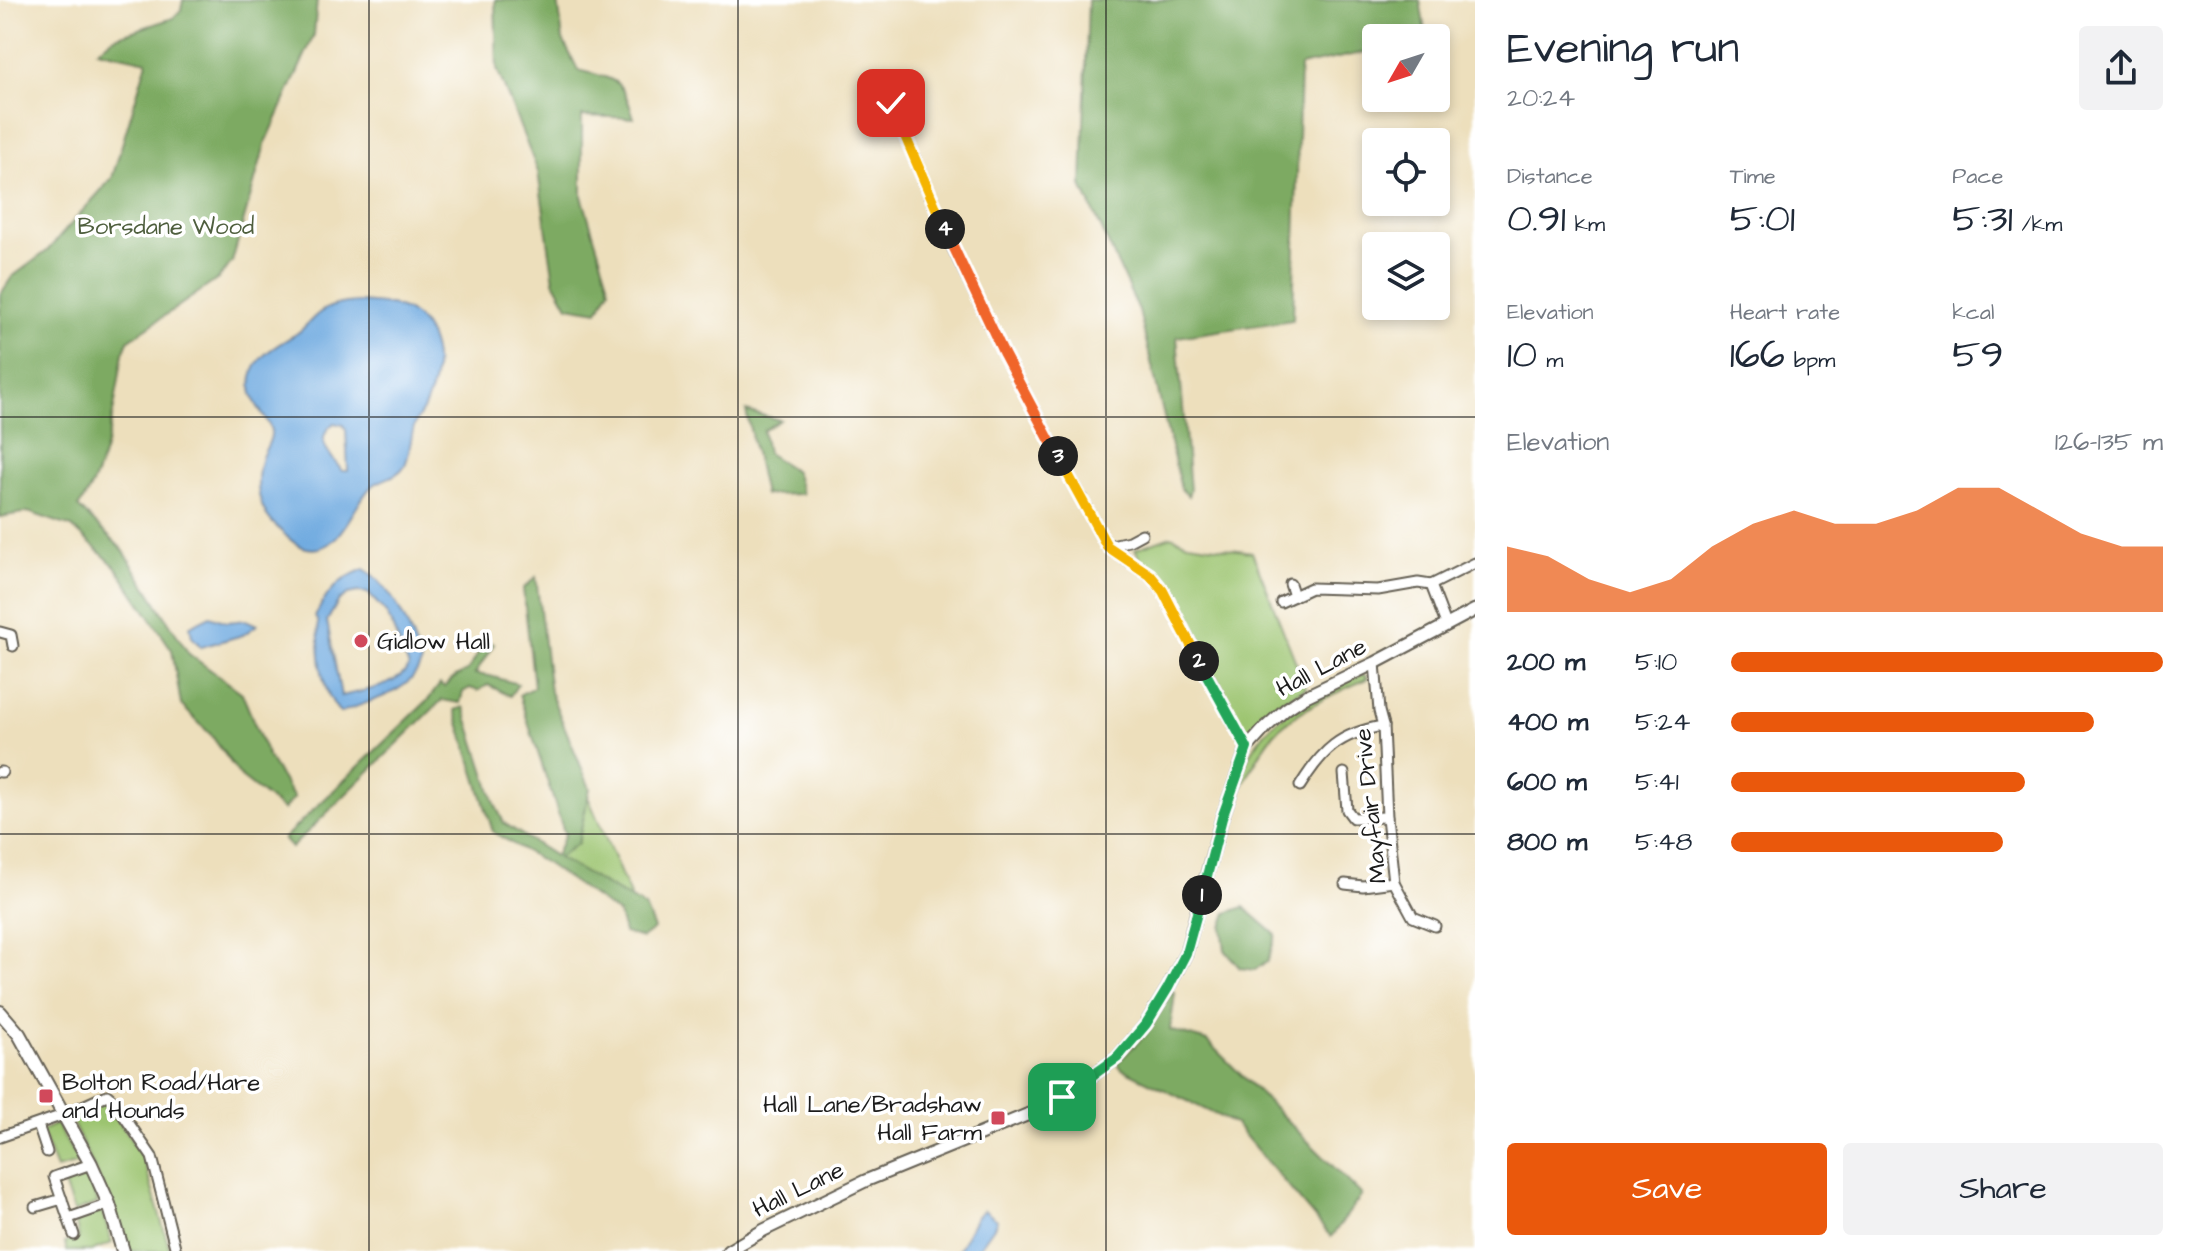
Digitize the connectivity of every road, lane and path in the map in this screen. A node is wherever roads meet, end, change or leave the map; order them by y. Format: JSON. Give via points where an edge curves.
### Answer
{"nodes":[{"id":1,"x":886,"y":91,"type":"dead end"},
{"id":2,"x":1142,"y":534,"type":"dead end"},
{"id":3,"x":1111,"y":549,"type":"junction"},
{"id":4,"x":1475,"y":563,"type":"edge"},
{"id":5,"x":1290,"y":584,"type":"dead end"},
{"id":6,"x":1431,"y":585,"type":"junction"},
{"id":7,"x":1294,"y":596,"type":"junction"},
{"id":8,"x":1281,"y":602,"type":"dead end"},
{"id":9,"x":1475,"y":610,"type":"edge"},
{"id":10,"x":1446,"y":624,"type":"junction"},
{"id":11,"x":0,"y":632,"type":"edge"},
{"id":12,"x":13,"y":646,"type":"dead end"},
{"id":13,"x":1375,"y":663,"type":"junction"},
{"id":14,"x":1383,"y":726,"type":"junction"},
{"id":15,"x":1247,"y":748,"type":"junction"},
{"id":16,"x":1344,"y":773,"type":"dead end"},
{"id":17,"x":1300,"y":786,"type":"dead end"},
{"id":18,"x":1387,"y":817,"type":"junction"},
{"id":19,"x":1394,"y":882,"type":"junction"},
{"id":20,"x":1345,"y":884,"type":"dead end"},
{"id":21,"x":1435,"y":926,"type":"dead end"},
{"id":22,"x":0,"y":1012,"type":"edge"},
{"id":23,"x":63,"y":1115,"type":"junction"},
{"id":24,"x":38,"y":1125,"type":"junction"},
{"id":25,"x":0,"y":1137,"type":"edge"},
{"id":26,"x":47,"y":1152,"type":"dead end"},
{"id":27,"x":91,"y":1164,"type":"junction"},
{"id":28,"x":62,"y":1199,"type":"junction"},
{"id":29,"x":109,"y":1204,"type":"junction"},
{"id":30,"x":35,"y":1207,"type":"dead end"},
{"id":31,"x":69,"y":1218,"type":"junction"},
{"id":32,"x":74,"y":1235,"type":"dead end"},
{"id":33,"x":123,"y":1251,"type":"edge"},
{"id":34,"x":176,"y":1251,"type":"edge"},
{"id":35,"x":728,"y":1251,"type":"edge"}],
"edges":[{"from":1,"to":3,"type":"street","via":[[1004,354]]},
{"from":2,"to":3,"type":"street"},
{"from":3,"to":15,"type":"street","via":[[1150,575],[1163,591]]},
{"from":4,"to":6,"type":"street"},
{"from":5,"to":7,"type":"street"},
{"from":6,"to":7,"type":"street","via":[[1311,588]]},
{"from":6,"to":10,"type":"street"},
{"from":7,"to":8,"type":"street"},
{"from":9,"to":10,"type":"street","name":"Hall Lane"},
{"from":10,"to":13,"type":"street","name":"Hall Lane"},
{"from":11,"to":12,"type":"street","via":[[16,633]]},
{"from":13,"to":14,"type":"street","name":"Mayfair Drive"},
{"from":13,"to":15,"type":"street","name":"Hall Lane","via":[[1286,709]]},
{"from":14,"to":17,"type":"street","via":[[1338,740],[1315,761]]},
{"from":14,"to":18,"type":"street","name":"Mayfair Drive"},
{"from":15,"to":35,"type":"street","name":"Hall Lane","via":[[1186,953],[1146,1024],[1117,1058],[1034,1112],[865,1181]]},
{"from":16,"to":18,"type":"street","via":[[1347,810],[1353,818]]},
{"from":18,"to":19,"type":"street","name":"Mayfair Drive"},
{"from":19,"to":20,"type":"street"},
{"from":19,"to":21,"type":"street","name":"Mayfair Drive","via":[[1413,917]]},
{"from":22,"to":23,"type":"main road","via":[[19,1034]]},
{"from":23,"to":24,"type":"street"},
{"from":23,"to":27,"type":"main road"},
{"from":23,"to":34,"type":"street","via":[[107,1095],[113,1100],[152,1157]]},
{"from":24,"to":25,"type":"street"},
{"from":24,"to":26,"type":"street"},
{"from":27,"to":28,"type":"street","via":[[54,1177]]},
{"from":27,"to":29,"type":"main road"},
{"from":28,"to":30,"type":"street"},
{"from":28,"to":31,"type":"street"},
{"from":29,"to":31,"type":"street"},
{"from":29,"to":33,"type":"main road"},
{"from":31,"to":32,"type":"street"}]}
